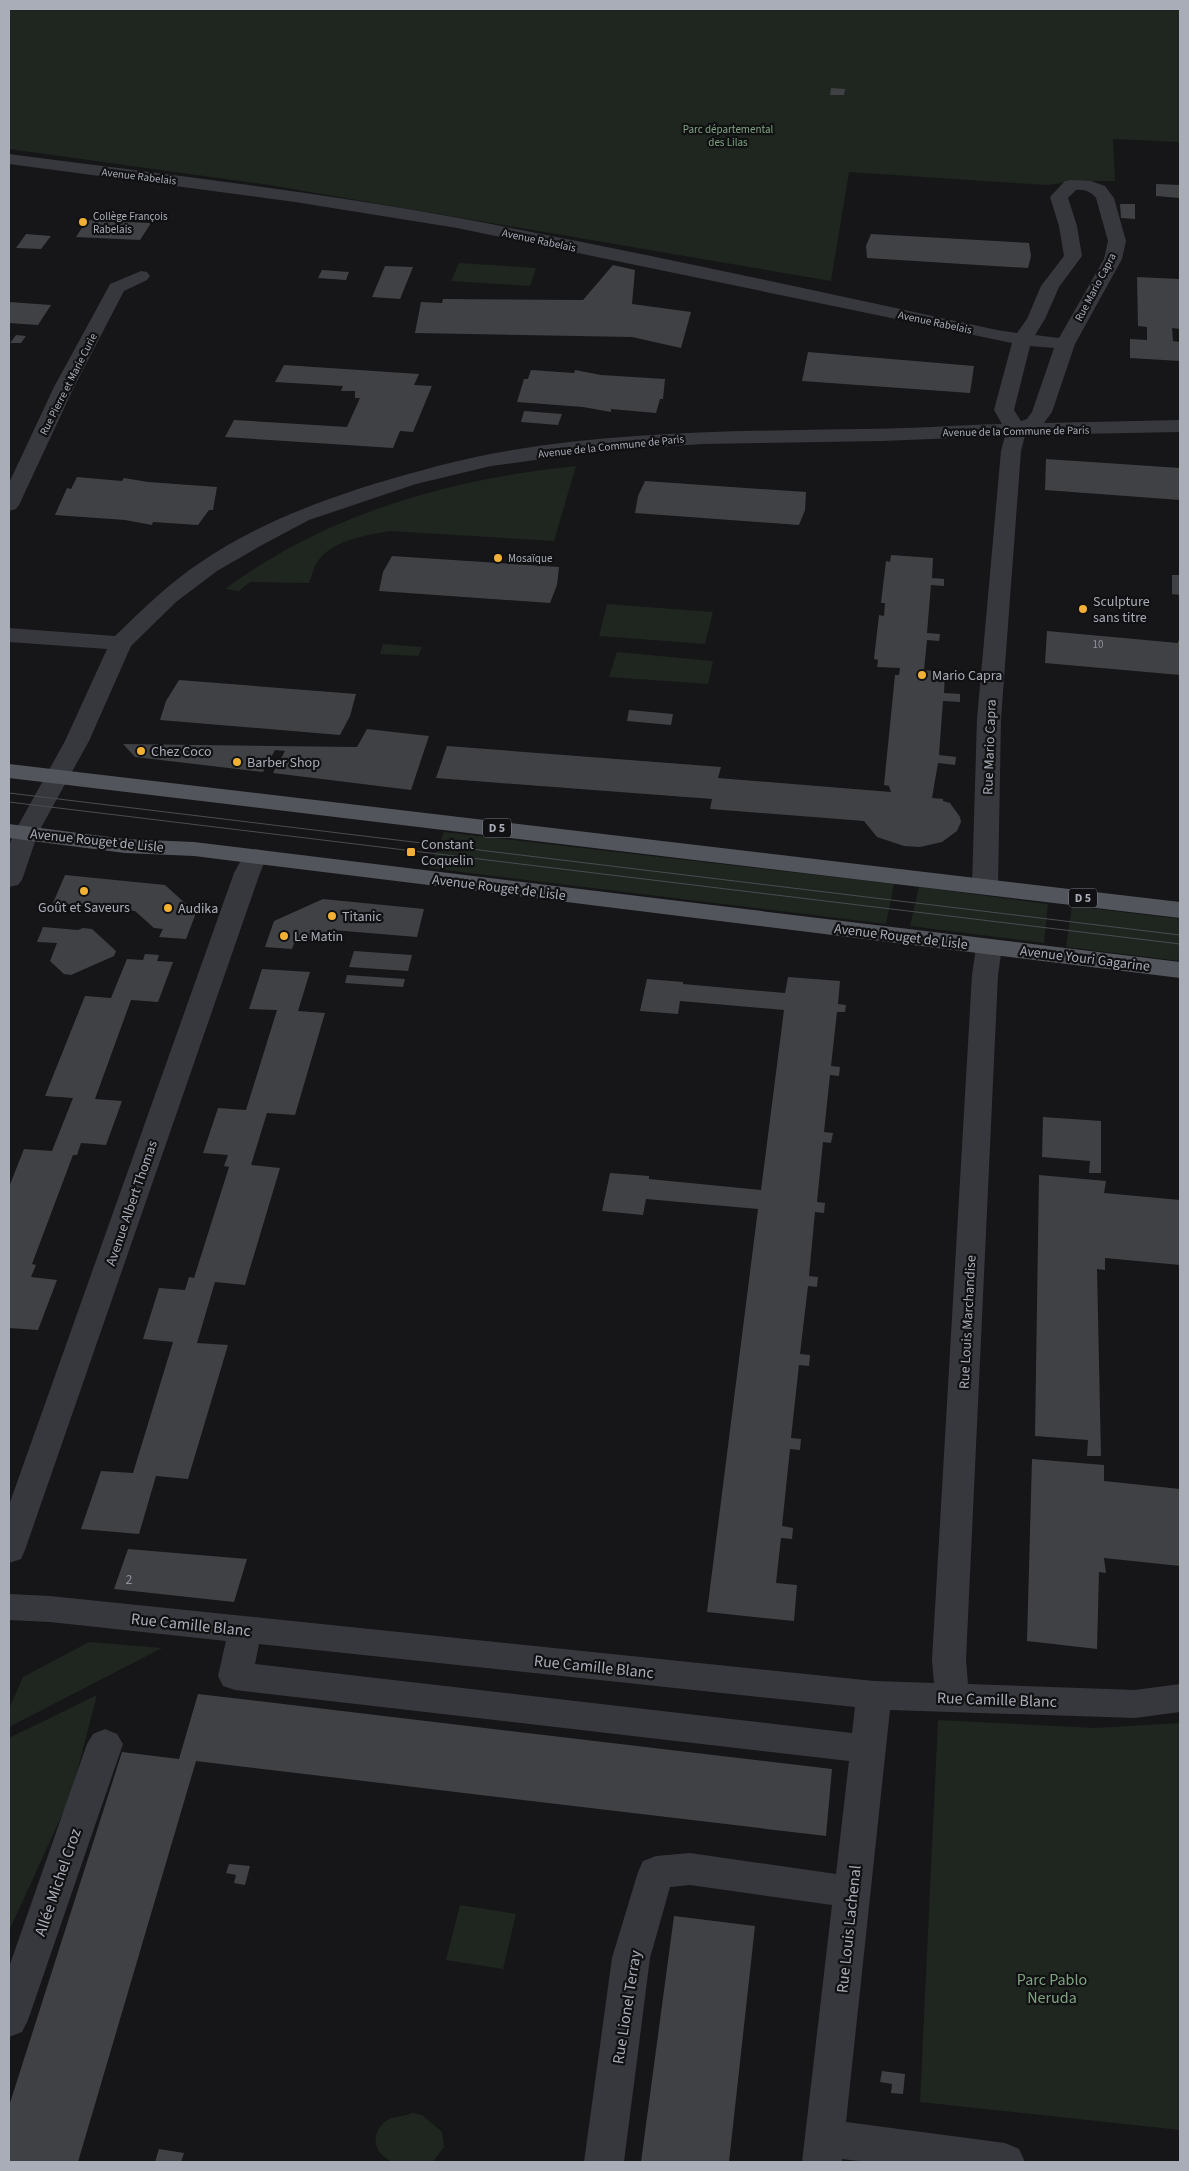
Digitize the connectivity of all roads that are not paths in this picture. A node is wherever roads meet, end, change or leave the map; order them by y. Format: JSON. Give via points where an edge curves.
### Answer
{"nodes":[{"id":1,"x":9,"y":159,"type":"edge"},
{"id":2,"x":1073,"y":256,"type":"junction"},
{"id":3,"x":1112,"y":259,"type":"junction"},
{"id":4,"x":141,"y":276,"type":"dead end"},
{"id":5,"x":1022,"y":340,"type":"junction"},
{"id":6,"x":1065,"y":344,"type":"junction"},
{"id":7,"x":1180,"y":426,"type":"edge"},
{"id":8,"x":1014,"y":437,"type":"junction"},
{"id":9,"x":9,"y":504,"type":"edge"},
{"id":10,"x":9,"y":635,"type":"edge"},
{"id":11,"x":121,"y":643,"type":"junction"},
{"id":12,"x":9,"y":771,"type":"edge"},
{"id":13,"x":57,"y":776,"type":"junction"},
{"id":14,"x":17,"y":832,"type":"edge"},
{"id":15,"x":255,"y":856,"type":"junction"},
{"id":16,"x":9,"y":880,"type":"edge"},
{"id":17,"x":985,"y":886,"type":"junction"},
{"id":18,"x":1180,"y":910,"type":"edge"},
{"id":19,"x":989,"y":947,"type":"junction"},
{"id":20,"x":1180,"y":970,"type":"edge"},
{"id":21,"x":9,"y":1550,"type":"edge"},
{"id":22,"x":9,"y":1607,"type":"edge"},
{"id":23,"x":245,"y":1629,"type":"junction"},
{"id":24,"x":874,"y":1695,"type":"junction"},
{"id":25,"x":952,"y":1697,"type":"junction"},
{"id":26,"x":1180,"y":1698,"type":"edge"},
{"id":27,"x":105,"y":1744,"type":"dead end"},
{"id":28,"x":868,"y":1749,"type":"junction"},
{"id":29,"x":852,"y":1892,"type":"junction"},
{"id":30,"x":9,"y":2020,"type":"edge"},
{"id":31,"x":824,"y":2150,"type":"edge"},
{"id":32,"x":604,"y":2162,"type":"edge"},
{"id":33,"x":1005,"y":2162,"type":"edge"}],
"edges":[{"from":1,"to":5,"type":"street","name":"Avenue Rabelais","via":[[295,197],[457,223]]},
{"from":2,"to":3,"type":"street"},
{"from":2,"to":3,"type":"street","name":"Rue Mario Capra","via":[[1059,197],[1071,185],[1080,184],[1099,190],[1105,198],[1117,241]]},
{"from":2,"to":5,"type":"street","via":[[1050,286]]},
{"from":3,"to":6,"type":"street","name":"Rue Mario Capra"},
{"from":4,"to":9,"type":"street","name":"Rue Pierre et Marie Curie","via":[[117,288],[64,387]]},
{"from":5,"to":6,"type":"street","name":"Avenue Rabelais"},
{"from":5,"to":8,"type":"street","via":[[1004,410]]},
{"from":6,"to":8,"type":"street","name":"Rue Mario Capra","via":[[1042,412],[1034,423]]},
{"from":7,"to":8,"type":"street","name":"Avenue de la Commune de Paris"},
{"from":8,"to":11,"type":"street","name":"Avenue de la Commune de Paris","via":[[882,435],[685,439],[608,444],[491,460],[410,479],[324,508],[254,540],[210,566],[168,597]]},
{"from":8,"to":17,"type":"street","name":"Rue Mario Capra","via":[[989,719]]},
{"from":10,"to":11,"type":"street"},
{"from":11,"to":13,"type":"street","name":"Avenue de la Commune de Paris","via":[[77,741]]},
{"from":12,"to":13,"type":"main road","number":"D 5"},
{"from":13,"to":14,"type":"street","name":"Avenue de la Commune de Paris"},
{"from":13,"to":17,"type":"main road","number":"D 5"},
{"from":14,"to":15,"type":"main road","name":"Avenue Rouget de Lisle","via":[[125,846]]},
{"from":14,"to":16,"type":"street","name":"Avenue de la Commune de Paris"},
{"from":15,"to":19,"type":"main road","name":"Avenue Rouget de Lisle"},
{"from":15,"to":21,"type":"street","name":"Avenue Albert Thomas"},
{"from":17,"to":18,"type":"main road","number":"D 5"},
{"from":19,"to":20,"type":"main road","name":"Avenue Youri Gagarine"},
{"from":19,"to":25,"type":"street","name":"Rue Louis Marchandise","via":[[950,1660]]},
{"from":22,"to":23,"type":"street","name":"Rue Camille Blanc"},
{"from":23,"to":24,"type":"street","name":"Rue Camille Blanc"},
{"from":23,"to":28,"type":"street","via":[[236,1676]]},
{"from":24,"to":25,"type":"street","name":"Rue Camille Blanc"},
{"from":24,"to":28,"type":"street","name":"Rue Louis Lachenal"},
{"from":25,"to":26,"type":"street","name":"Rue Camille Blanc","via":[[1135,1704]]},
{"from":27,"to":30,"type":"street","name":"Allée Michel Croz"},
{"from":28,"to":29,"type":"street","name":"Rue Louis Lachenal"},
{"from":29,"to":31,"type":"street","name":"Rue Louis Lachenal"},
{"from":29,"to":32,"type":"street","name":"Rue Lionel Terray","via":[[690,1869],[656,1872],[631,1958]]},
{"from":31,"to":33,"type":"street"}]}
